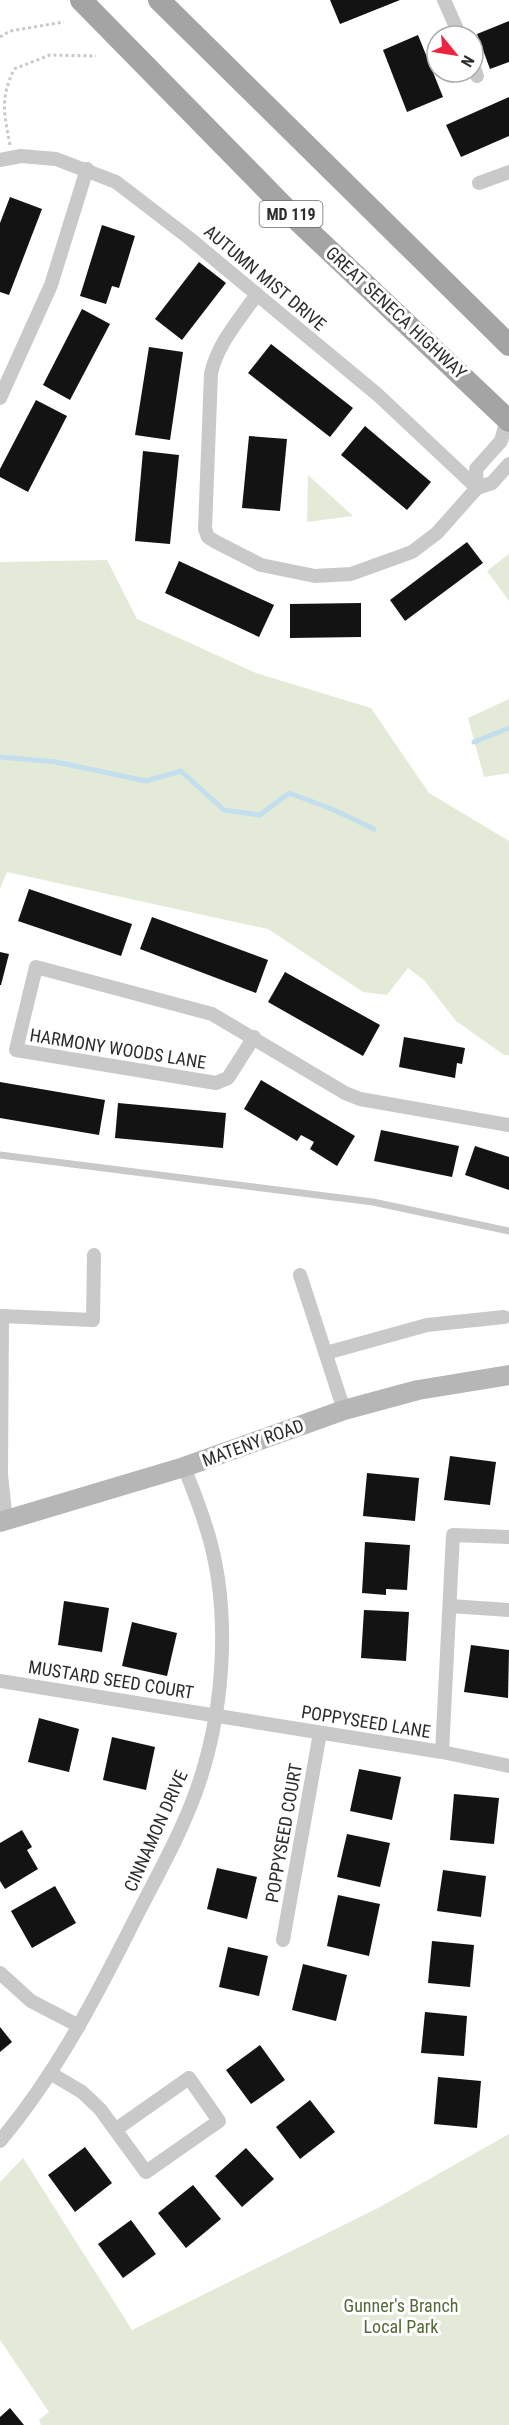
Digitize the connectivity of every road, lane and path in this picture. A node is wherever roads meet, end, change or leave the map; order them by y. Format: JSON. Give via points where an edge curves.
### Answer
{"nodes":[{"id":1,"x":81,"y":0,"type":"edge"},
{"id":2,"x":159,"y":0,"type":"edge"},
{"id":3,"x":461,"y":0,"type":"edge"},
{"id":4,"x":446,"y":3,"type":"edge"},
{"id":5,"x":64,"y":22,"type":"dead end"},
{"id":6,"x":455,"y":24,"type":"edge"},
{"id":7,"x":0,"y":37,"type":"edge"},
{"id":8,"x":96,"y":56,"type":"dead end"},
{"id":9,"x":7,"y":158,"type":"edge"},
{"id":10,"x":87,"y":169,"type":"junction"},
{"id":11,"x":509,"y":172,"type":"edge"},
{"id":12,"x":480,"y":183,"type":"dead end"},
{"id":13,"x":257,"y":294,"type":"junction"},
{"id":14,"x":509,"y":345,"type":"edge"},
{"id":15,"x":0,"y":398,"type":"edge"},
{"id":16,"x":508,"y":420,"type":"edge"},
{"id":17,"x":509,"y":464,"type":"edge"},
{"id":18,"x":477,"y":488,"type":"junction"},
{"id":19,"x":254,"y":1037,"type":"junction"},
{"id":20,"x":509,"y":1125,"type":"edge"},
{"id":21,"x":0,"y":1155,"type":"edge"},
{"id":22,"x":509,"y":1231,"type":"edge"},
{"id":23,"x":94,"y":1255,"type":"dead end"},
{"id":24,"x":300,"y":1275,"type":"dead end"},
{"id":25,"x":1,"y":1316,"type":"edge"},
{"id":26,"x":504,"y":1317,"type":"dead end"},
{"id":27,"x":326,"y":1353,"type":"junction"},
{"id":28,"x":1,"y":1363,"type":"edge"},
{"id":29,"x":509,"y":1375,"type":"edge"},
{"id":30,"x":344,"y":1410,"type":"junction"},
{"id":31,"x":184,"y":1467,"type":"junction"},
{"id":32,"x":3,"y":1521,"type":"edge"},
{"id":33,"x":509,"y":1537,"type":"edge"},
{"id":34,"x":450,"y":1606,"type":"junction"},
{"id":35,"x":509,"y":1610,"type":"edge"},
{"id":36,"x":0,"y":1681,"type":"edge"},
{"id":37,"x":217,"y":1716,"type":"junction"},
{"id":38,"x":320,"y":1733,"type":"junction"},
{"id":39,"x":442,"y":1752,"type":"junction"},
{"id":40,"x":509,"y":1766,"type":"edge"},
{"id":41,"x":283,"y":1940,"type":"dead end"},
{"id":42,"x":0,"y":1973,"type":"edge"},
{"id":43,"x":79,"y":2026,"type":"junction"},
{"id":44,"x":50,"y":2073,"type":"junction"},
{"id":45,"x":115,"y":2130,"type":"junction"},
{"id":46,"x":0,"y":2141,"type":"edge"}],
"edges":[{"from":1,"to":16,"type":"main road","name":"GREAT SENECA HIGHWAY","number":"MD 119","via":[[294,217]]},
{"from":2,"to":14,"type":"main road"},
{"from":3,"to":4,"type":"street"},
{"from":4,"to":6,"type":"street"},
{"from":5,"to":7,"type":"path","via":[[10,31]]},
{"from":8,"to":9,"type":"path","via":[[50,56],[14,69],[3,90]]},
{"from":9,"to":10,"type":"street","name":"AUTUMN MIST DRIVE","via":[[56,159]]},
{"from":10,"to":13,"type":"street","name":"AUTUMN MIST DRIVE","via":[[130,192]]},
{"from":10,"to":15,"type":"street","via":[[51,285]]},
{"from":11,"to":12,"type":"street"},
{"from":13,"to":18,"type":"street","name":"AUTUMN MIST DRIVE","via":[[378,395]]},
{"from":13,"to":18,"type":"street","via":[[220,346],[212,366],[206,471],[208,537],[261,565],[315,576],[351,574],[412,552],[437,533]]},
{"from":16,"to":18,"type":"street","via":[[501,441],[476,469]]},
{"from":17,"to":18,"type":"street","via":[[492,483]]},
{"from":19,"to":19,"type":"street","name":"HARMONY WOODS LANE","via":[[212,1014],[36,967],[16,1050],[216,1083],[232,1072]]},
{"from":19,"to":20,"type":"street","name":"HARMONY WOODS LANE","via":[[360,1099]]},
{"from":21,"to":22,"type":"lane","via":[[373,1202]]},
{"from":23,"to":25,"type":"street","via":[[93,1320]]},
{"from":24,"to":27,"type":"street"},
{"from":25,"to":28,"type":"street"},
{"from":26,"to":27,"type":"street","via":[[427,1325]]},
{"from":27,"to":30,"type":"street"},
{"from":28,"to":32,"type":"street"},
{"from":29,"to":30,"type":"street","name":"MATENY ROAD","via":[[418,1390]]},
{"from":30,"to":31,"type":"street","name":"MATENY ROAD"},
{"from":31,"to":32,"type":"street","name":"MATENY ROAD"},
{"from":31,"to":37,"type":"street","name":"CINNAMON DRIVE","via":[[207,1529],[218,1589],[222,1657]]},
{"from":33,"to":34,"type":"street","via":[[453,1535]]},
{"from":34,"to":35,"type":"street"},
{"from":34,"to":39,"type":"street"},
{"from":36,"to":37,"type":"street","name":"MUSTARD SEED COURT"},
{"from":37,"to":38,"type":"street","name":"POPPYSEED LANE"},
{"from":37,"to":43,"type":"street","name":"CINNAMON DRIVE","via":[[201,1778],[184,1822]]},
{"from":38,"to":39,"type":"street","name":"POPPYSEED LANE"},
{"from":38,"to":41,"type":"street","name":"POPPYSEED COURT"},
{"from":39,"to":40,"type":"street","name":"POPPYSEED LANE"},
{"from":42,"to":43,"type":"street","via":[[31,2001]]},
{"from":43,"to":44,"type":"street","name":"CINNAMON DRIVE"},
{"from":44,"to":45,"type":"street","via":[[82,2092]]},
{"from":44,"to":46,"type":"street","name":"CINNAMON DRIVE"},
{"from":45,"to":45,"type":"street","via":[[146,2172],[219,2121],[189,2078]]}]}
